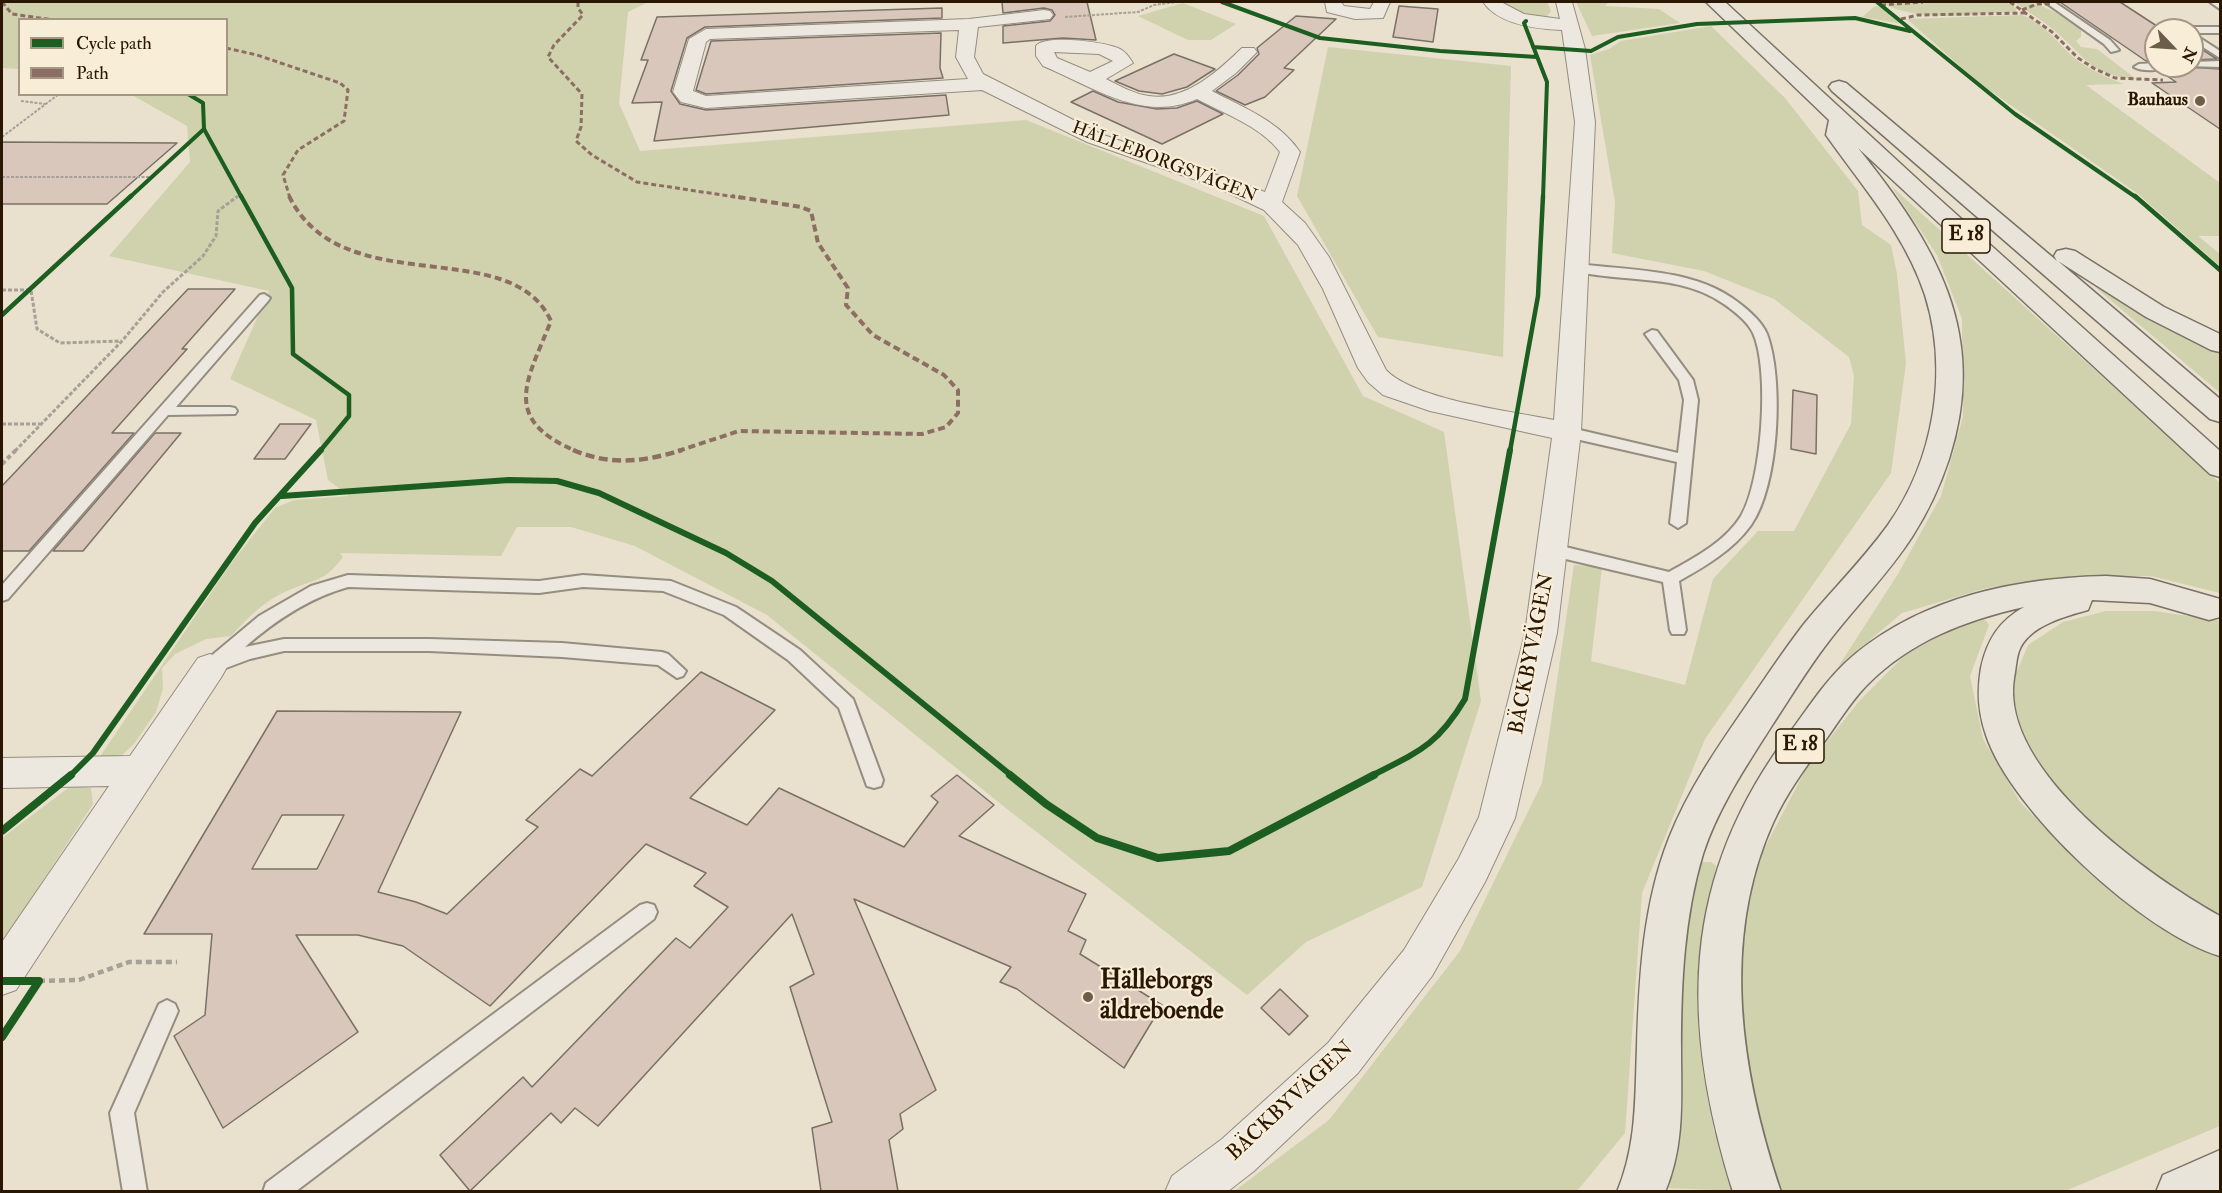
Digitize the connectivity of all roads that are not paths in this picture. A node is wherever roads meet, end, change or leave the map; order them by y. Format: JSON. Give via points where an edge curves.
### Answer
{"nodes":[{"id":1,"x":1333,"y":2,"type":"edge"},
{"id":2,"x":1382,"y":2,"type":"edge"},
{"id":3,"x":1491,"y":2,"type":"edge"},
{"id":4,"x":1715,"y":2,"type":"edge"},
{"id":5,"x":1742,"y":2,"type":"edge"},
{"id":6,"x":2049,"y":2,"type":"edge"},
{"id":7,"x":2214,"y":2,"type":"edge"},
{"id":8,"x":2220,"y":6,"type":"edge"},
{"id":9,"x":1045,"y":8,"type":"edge"},
{"id":10,"x":1567,"y":13,"type":"edge"},
{"id":11,"x":970,"y":24,"type":"junction"},
{"id":12,"x":2204,"y":30,"type":"edge"},
{"id":13,"x":2220,"y":30,"type":"edge"},
{"id":14,"x":1784,"y":39,"type":"dead end"},
{"id":15,"x":2204,"y":44,"type":"edge"},
{"id":16,"x":1046,"y":46,"type":"junction"},
{"id":17,"x":2114,"y":50,"type":"dead end"},
{"id":18,"x":1248,"y":52,"type":"dead end"},
{"id":19,"x":2220,"y":55,"type":"edge"},
{"id":20,"x":2220,"y":64,"type":"edge"},
{"id":21,"x":2204,"y":65,"type":"edge"},
{"id":22,"x":2139,"y":67,"type":"dead end"},
{"id":23,"x":2144,"y":67,"type":"edge"},
{"id":24,"x":1827,"y":77,"type":"dead end"},
{"id":25,"x":1091,"y":79,"type":"junction"},
{"id":26,"x":985,"y":84,"type":"junction"},
{"id":27,"x":1197,"y":92,"type":"junction"},
{"id":28,"x":1840,"y":118,"type":"junction"},
{"id":29,"x":1951,"y":183,"type":"junction"},
{"id":30,"x":1271,"y":204,"type":"junction"},
{"id":31,"x":1578,"y":268,"type":"junction"},
{"id":32,"x":264,"y":298,"type":"dead end"},
{"id":33,"x":1652,"y":334,"type":"dead end"},
{"id":34,"x":2220,"y":344,"type":"edge"},
{"id":35,"x":164,"y":411,"type":"junction"},
{"id":36,"x":230,"y":411,"type":"dead end"},
{"id":37,"x":2220,"y":413,"type":"edge"},
{"id":38,"x":1567,"y":432,"type":"junction"},
{"id":39,"x":1685,"y":459,"type":"junction"},
{"id":40,"x":2220,"y":467,"type":"edge"},
{"id":41,"x":1678,"y":523,"type":"dead end"},
{"id":42,"x":1553,"y":550,"type":"junction"},
{"id":43,"x":1671,"y":578,"type":"junction"},
{"id":44,"x":2,"y":595,"type":"edge"},
{"id":45,"x":2215,"y":610,"type":"edge"},
{"id":46,"x":1678,"y":630,"type":"dead end"},
{"id":47,"x":210,"y":667,"type":"junction"},
{"id":48,"x":677,"y":672,"type":"dead end"},
{"id":49,"x":140,"y":771,"type":"junction"},
{"id":50,"x":2,"y":773,"type":"edge"},
{"id":51,"x":874,"y":780,"type":"dead end"},
{"id":52,"x":647,"y":912,"type":"dead end"},
{"id":53,"x":2220,"y":938,"type":"edge"},
{"id":54,"x":21,"y":982,"type":"edge"},
{"id":55,"x":166,"y":1011,"type":"dead end"},
{"id":56,"x":2220,"y":1174,"type":"edge"},
{"id":57,"x":135,"y":1191,"type":"edge"},
{"id":58,"x":275,"y":1191,"type":"edge"},
{"id":59,"x":1188,"y":1191,"type":"edge"},
{"id":60,"x":1641,"y":1191,"type":"edge"},
{"id":61,"x":1757,"y":1191,"type":"edge"},
{"id":62,"x":2180,"y":1191,"type":"edge"}],
"edges":[{"from":1,"to":2,"type":"street","via":[[1333,8],[1339,10],[1377,14]]},
{"from":3,"to":10,"type":"street","via":[[1507,15],[1526,21]]},
{"from":4,"to":28,"type":"main road","number":"E 18"},
{"from":5,"to":14,"type":"main road"},
{"from":6,"to":17,"type":"lane"},
{"from":7,"to":8,"type":"lane"},
{"from":9,"to":11,"type":"street","via":[[1032,18],[979,20]]},
{"from":9,"to":16,"type":"street"},
{"from":10,"to":31,"type":"street","name":"BÄCKBYVÄGEN","via":[[1585,122]]},
{"from":11,"to":26,"type":"street","name":"HÄLLEBORGSVÄGEN","via":[[963,45],[964,60]]},
{"from":11,"to":26,"type":"street","via":[[706,34],[698,39],[683,92],[688,98],[706,102]]},
{"from":12,"to":13,"type":"lane"},
{"from":15,"to":19,"type":"lane"},
{"from":16,"to":25,"type":"street","via":[[1045,57],[1050,62]]},
{"from":16,"to":25,"type":"street","via":[[1092,46],[1123,59],[1124,63]]},
{"from":18,"to":27,"type":"street","via":[[1226,74]]},
{"from":20,"to":21,"type":"lane"},
{"from":22,"to":23,"type":"lane"},
{"from":24,"to":29,"type":"main road","number":"E 18"},
{"from":25,"to":27,"type":"street","via":[[1157,104]]},
{"from":26,"to":30,"type":"street","name":"HÄLLEBORGSVÄGEN","via":[[1088,136]]},
{"from":27,"to":30,"type":"street","via":[[1260,126],[1287,147],[1290,152],[1286,168]]},
{"from":28,"to":40,"type":"main road","number":"E 18"},
{"from":28,"to":60,"type":"main road","number":"E 18","via":[[1836,135],[1909,232],[1939,296],[1950,357],[1945,428],[1910,516],[1880,560],[1825,622],[1729,760],[1683,854],[1673,892],[1660,989],[1657,1138]]},
{"from":29,"to":34,"type":"main road","number":"E 18","via":[[2009,216],[2125,294]]},
{"from":29,"to":37,"type":"main road","number":"E 18"},
{"from":30,"to":38,"type":"street","name":"HÄLLEBORGSVÄGEN","via":[[1302,234],[1380,380],[1434,404]]},
{"from":31,"to":38,"type":"street","name":"BÄCKBYVÄGEN"},
{"from":31,"to":43,"type":"lane","via":[[1692,286],[1727,300],[1760,332],[1767,374],[1764,477],[1747,519],[1716,553]]},
{"from":32,"to":35,"type":"lane"},
{"from":33,"to":39,"type":"lane","via":[[1686,380],[1691,400]]},
{"from":35,"to":36,"type":"lane"},
{"from":35,"to":44,"type":"lane"},
{"from":38,"to":39,"type":"lane"},
{"from":38,"to":42,"type":"street","name":"BÄCKBYVÄGEN"},
{"from":39,"to":41,"type":"lane"},
{"from":42,"to":43,"type":"lane"},
{"from":42,"to":59,"type":"street","name":"BÄCKBYVÄGEN","via":[[1542,633],[1524,715],[1497,818],[1472,870],[1418,963],[1343,1058],[1238,1155]]},
{"from":43,"to":46,"type":"lane"},
{"from":45,"to":53,"type":"main road","number":"E 18","via":[[2159,601],[2101,598],[2049,608],[2011,634],[2004,644],[1999,655],[1995,702],[2019,762],[2079,838],[2169,909]]},
{"from":45,"to":61,"type":"main road","number":"E 18","via":[[2142,590],[2110,588],[2065,589],[2002,600],[1951,615],[1896,642],[1857,673],[1820,719],[1783,771],[1749,832],[1734,875],[1724,927],[1720,982],[1724,1051],[1732,1109]]},
{"from":47,"to":48,"type":"lane","via":[[284,645],[429,645],[662,658]]},
{"from":47,"to":49,"type":"street"},
{"from":47,"to":51,"type":"lane","via":[[265,620],[317,590],[348,580],[539,587],[583,581],[665,585],[730,611],[794,655],[847,705]]},
{"from":49,"to":50,"type":"street"},
{"from":49,"to":54,"type":"street"},
{"from":52,"to":58,"type":"lane"},
{"from":55,"to":57,"type":"lane","via":[[122,1113]]},
{"from":56,"to":62,"type":"main road"}]}
